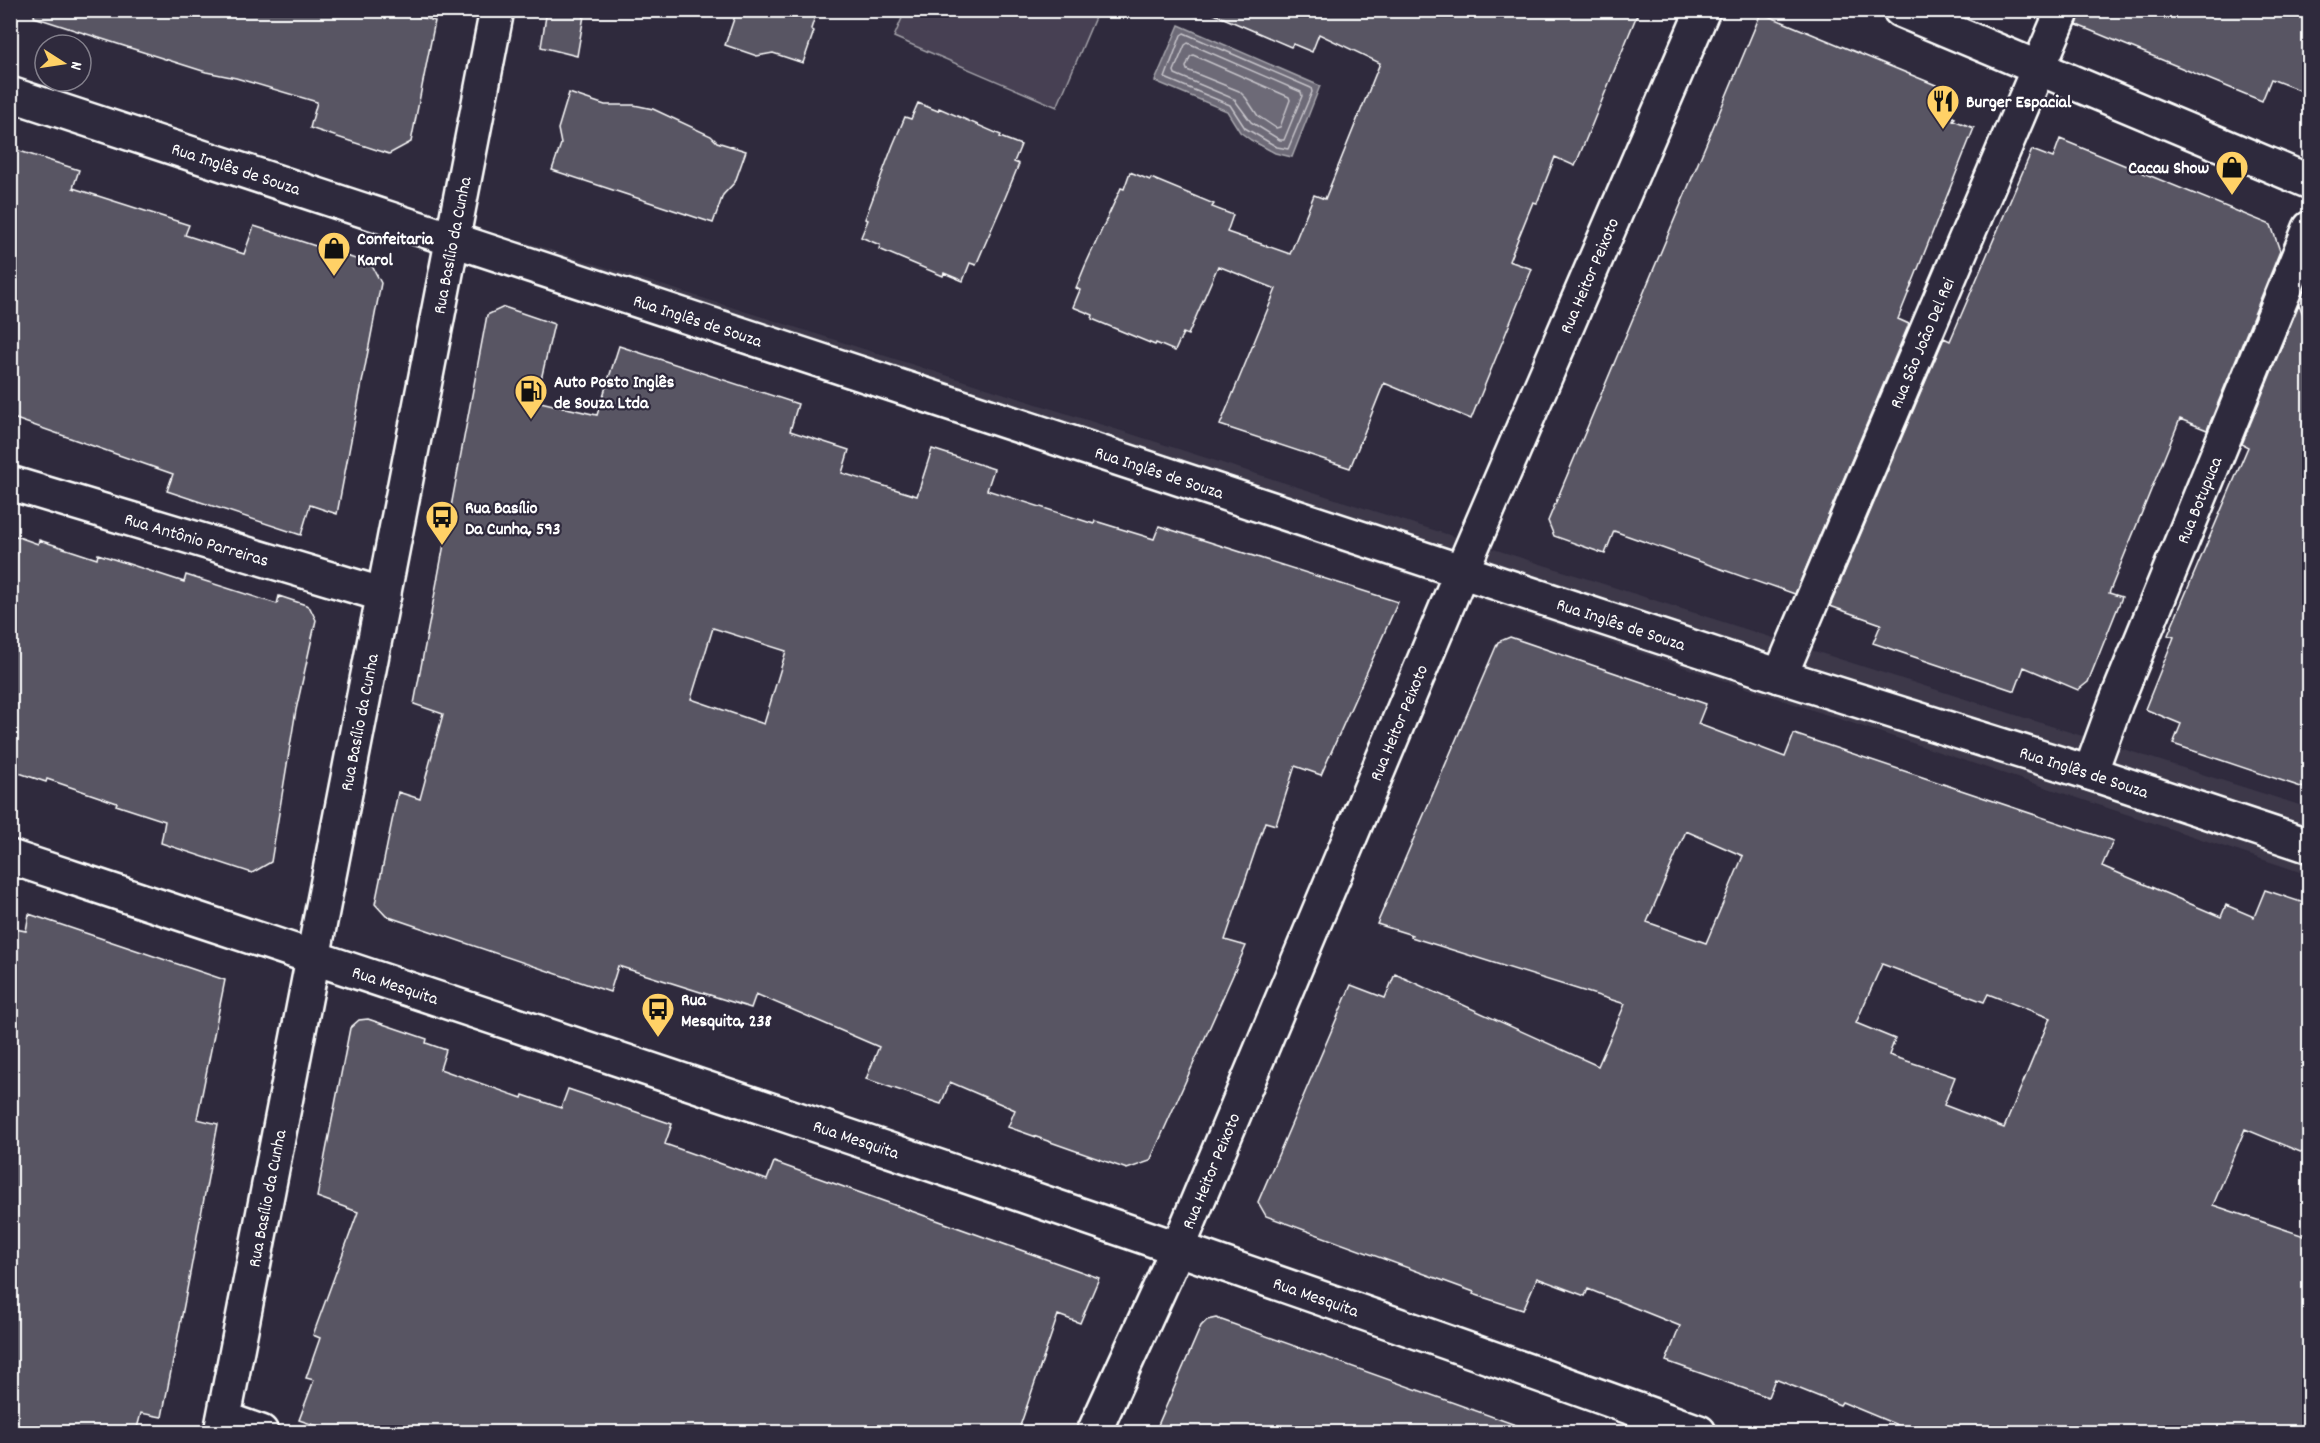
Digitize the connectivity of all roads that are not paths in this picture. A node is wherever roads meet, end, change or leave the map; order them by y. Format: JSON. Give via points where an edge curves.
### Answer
{"nodes":[{"id":1,"x":497,"y":10,"type":"edge"},
{"id":2,"x":1704,"y":10,"type":"edge"},
{"id":3,"x":1900,"y":10,"type":"edge"},
{"id":4,"x":2063,"y":10,"type":"edge"},
{"id":5,"x":2038,"y":68,"type":"junction"},
{"id":6,"x":10,"y":94,"type":"edge"},
{"id":7,"x":2310,"y":182,"type":"edge"},
{"id":8,"x":2310,"y":228,"type":"edge"},
{"id":9,"x":454,"y":238,"type":"junction"},
{"id":10,"x":10,"y":483,"type":"edge"},
{"id":11,"x":1462,"y":570,"type":"junction"},
{"id":12,"x":384,"y":595,"type":"junction"},
{"id":13,"x":1780,"y":676,"type":"junction"},
{"id":14,"x":2090,"y":773,"type":"junction"},
{"id":15,"x":2310,"y":846,"type":"edge"},
{"id":16,"x":10,"y":856,"type":"edge"},
{"id":17,"x":312,"y":957,"type":"junction"},
{"id":18,"x":1178,"y":1248,"type":"junction"},
{"id":19,"x":222,"y":1426,"type":"edge"},
{"id":20,"x":261,"y":1432,"type":"edge"},
{"id":21,"x":1094,"y":1432,"type":"edge"},
{"id":22,"x":1699,"y":1432,"type":"edge"}],
"edges":[{"from":1,"to":9,"type":"street","name":"Rua Basílio da Cunha"},
{"from":2,"to":11,"type":"street","name":"Rua Heitor Peixoto"},
{"from":3,"to":5,"type":"street"},
{"from":4,"to":5,"type":"street","name":"Rua São João Del Rei"},
{"from":5,"to":7,"type":"street"},
{"from":5,"to":13,"type":"street","name":"Rua São João Del Rei"},
{"from":6,"to":9,"type":"street","name":"Rua Inglês de Souza"},
{"from":8,"to":14,"type":"street","name":"Rua Botupuca"},
{"from":9,"to":11,"type":"street","name":"Rua Inglês de Souza"},
{"from":9,"to":12,"type":"street","name":"Rua Basílio da Cunha"},
{"from":10,"to":12,"type":"street","name":"Rua Antônio Parreiras"},
{"from":11,"to":13,"type":"street","name":"Rua Inglês de Souza"},
{"from":11,"to":18,"type":"street","name":"Rua Heitor Peixoto"},
{"from":12,"to":17,"type":"street","name":"Rua Basílio da Cunha"},
{"from":13,"to":14,"type":"street","name":"Rua Inglês de Souza"},
{"from":14,"to":15,"type":"street","name":"Rua Inglês de Souza"},
{"from":16,"to":17,"type":"street","name":"Rua Mesquita"},
{"from":17,"to":18,"type":"street","name":"Rua Mesquita"},
{"from":17,"to":19,"type":"street","name":"Rua Basílio da Cunha"},
{"from":18,"to":21,"type":"street","name":"Rua Heitor Peixoto"},
{"from":18,"to":22,"type":"street","name":"Rua Mesquita"},
{"from":19,"to":20,"type":"street"}]}
